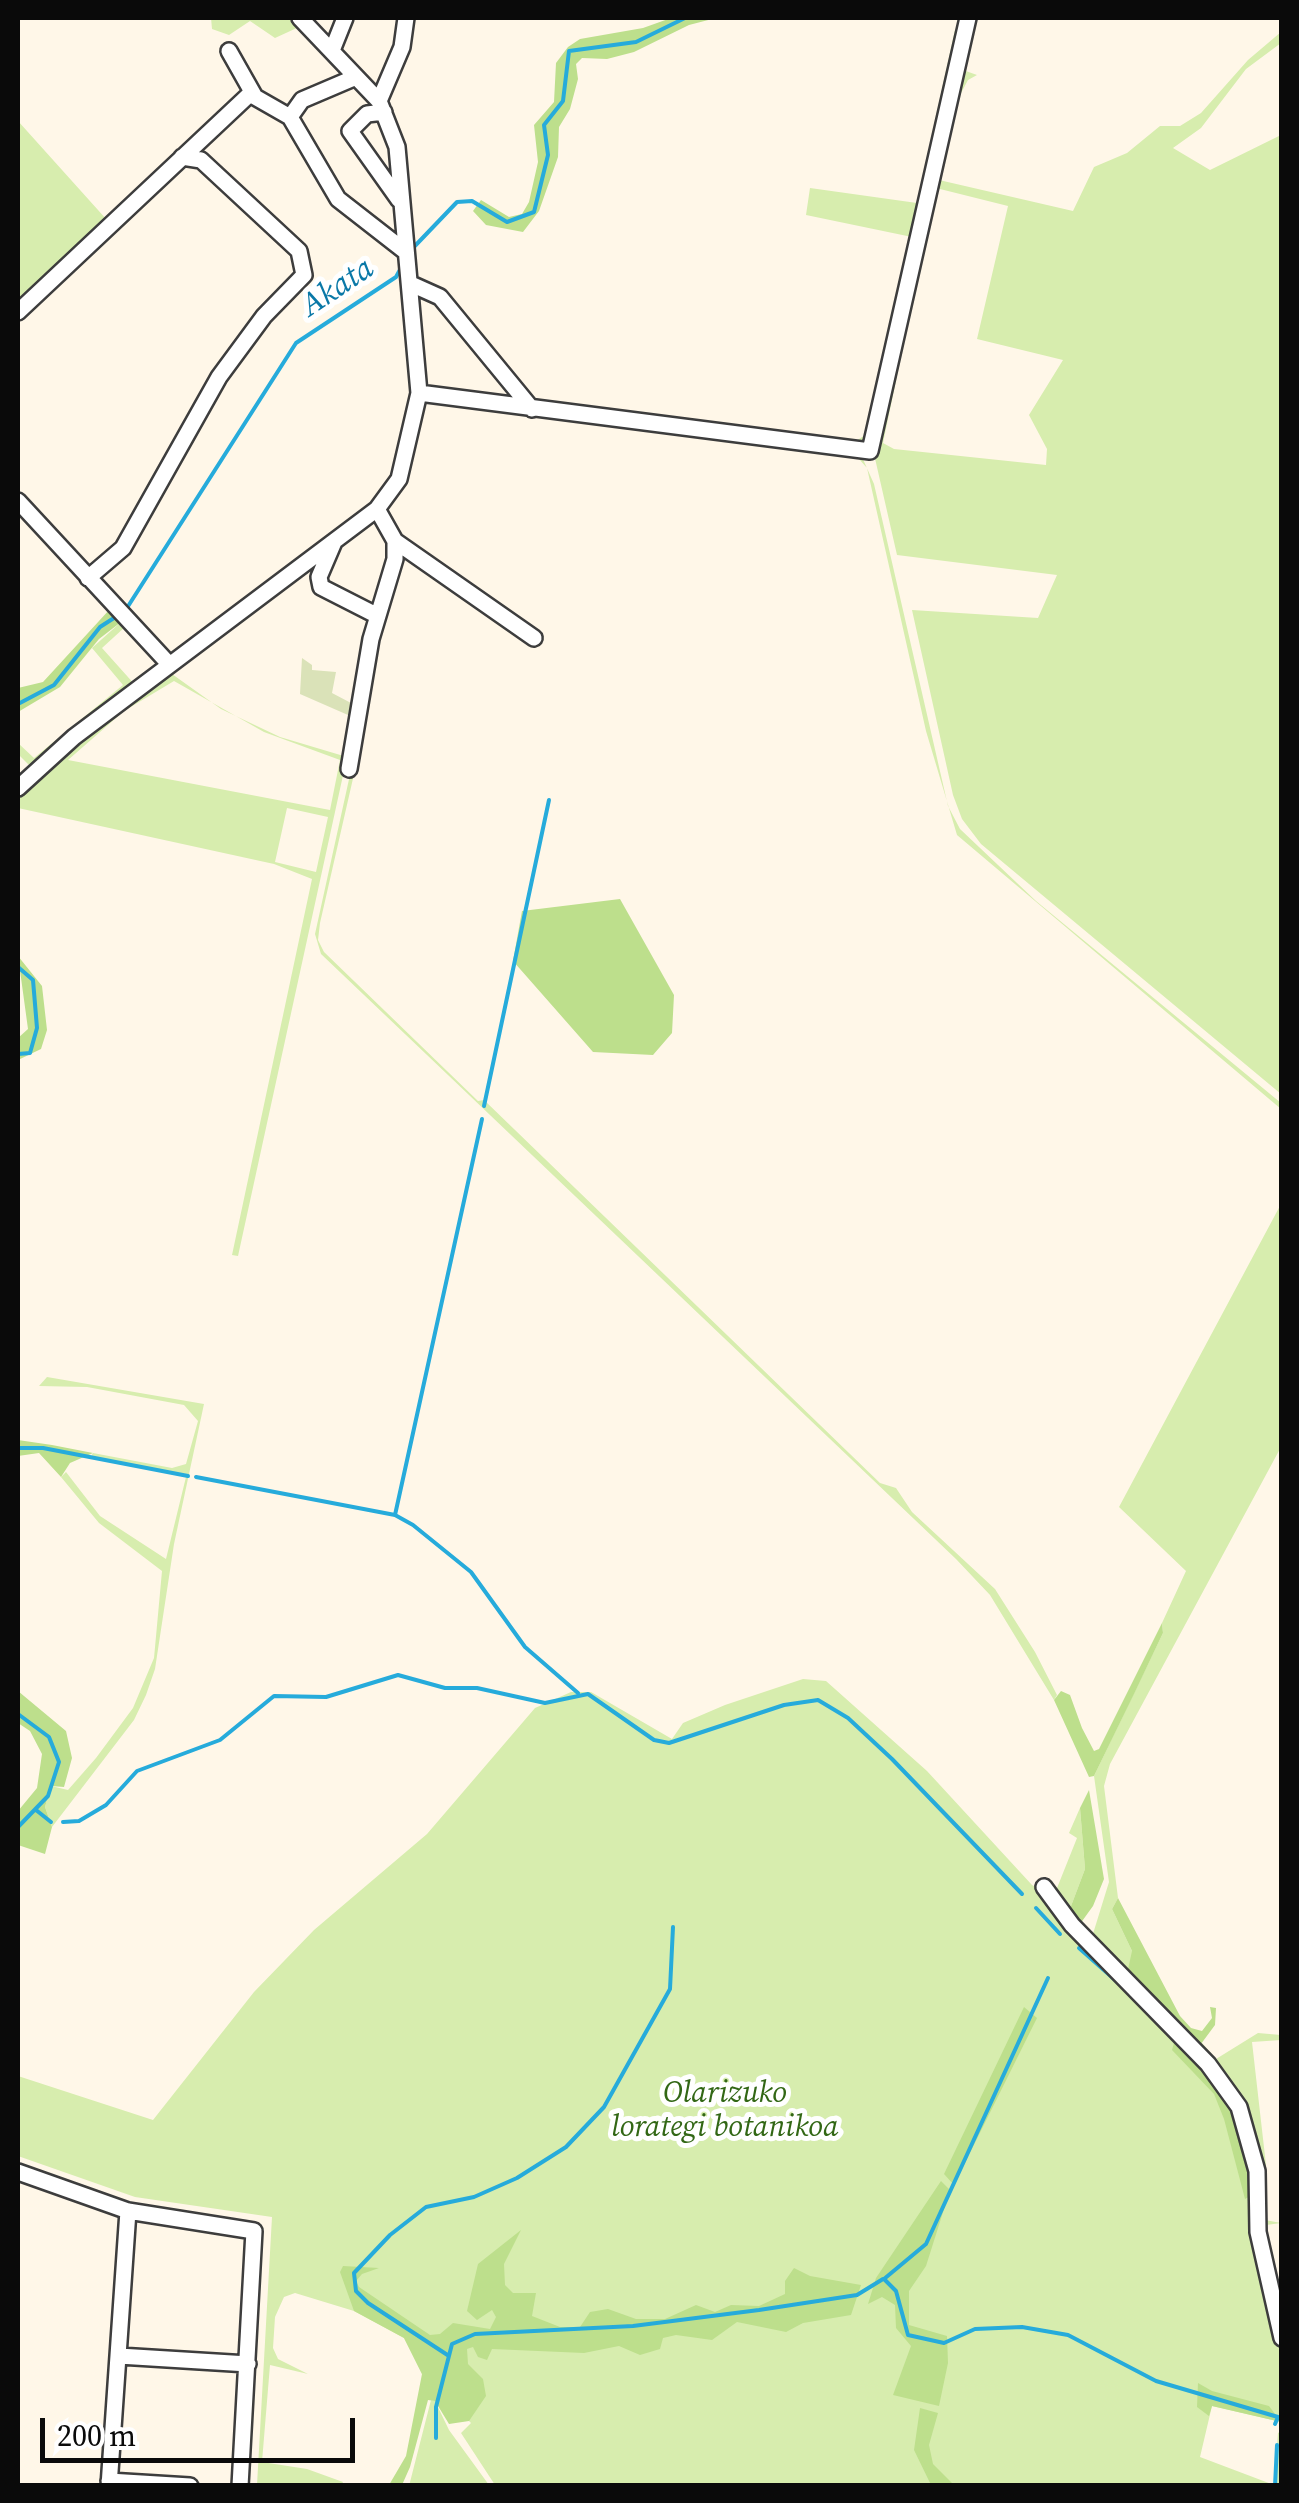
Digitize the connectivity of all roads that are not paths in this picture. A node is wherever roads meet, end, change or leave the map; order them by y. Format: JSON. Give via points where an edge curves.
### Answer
{"nodes":[{"id":1,"x":300,"y":18,"type":"edge"},
{"id":2,"x":345,"y":18,"type":"edge"},
{"id":3,"x":406,"y":18,"type":"edge"},
{"id":4,"x":968,"y":18,"type":"edge"},
{"id":5,"x":333,"y":48,"type":"junction"},
{"id":6,"x":229,"y":51,"type":"dead end"},
{"id":7,"x":356,"y":77,"type":"junction"},
{"id":8,"x":252,"y":92,"type":"junction"},
{"id":9,"x":382,"y":106,"type":"junction"},
{"id":10,"x":290,"y":117,"type":"junction"},
{"id":11,"x":182,"y":157,"type":"junction"},
{"id":12,"x":401,"y":204,"type":"junction"},
{"id":13,"x":406,"y":252,"type":"junction"},
{"id":14,"x":411,"y":284,"type":"junction"},
{"id":15,"x":18,"y":312,"type":"edge"},
{"id":16,"x":419,"y":393,"type":"junction"},
{"id":17,"x":532,"y":409,"type":"junction"},
{"id":18,"x":18,"y":500,"type":"edge"},
{"id":19,"x":377,"y":509,"type":"junction"},
{"id":20,"x":336,"y":538,"type":"junction"},
{"id":21,"x":394,"y":541,"type":"junction"},
{"id":22,"x":88,"y":578,"type":"junction"},
{"id":23,"x":376,"y":615,"type":"junction"},
{"id":24,"x":534,"y":638,"type":"dead end"},
{"id":25,"x":170,"y":664,"type":"junction"},
{"id":26,"x":348,"y":769,"type":"dead end"},
{"id":27,"x":18,"y":788,"type":"edge"},
{"id":28,"x":1044,"y":1887,"type":"dead end"},
{"id":29,"x":18,"y":2172,"type":"edge"},
{"id":30,"x":128,"y":2211,"type":"junction"},
{"id":31,"x":1282,"y":2338,"type":"edge"},
{"id":32,"x":119,"y":2356,"type":"junction"},
{"id":33,"x":248,"y":2364,"type":"junction"},
{"id":34,"x":109,"y":2483,"type":"edge"},
{"id":35,"x":190,"y":2486,"type":"edge"},
{"id":36,"x":240,"y":2486,"type":"edge"}],
"edges":[{"from":1,"to":5,"type":"street"},
{"from":2,"to":5,"type":"street"},
{"from":3,"to":9,"type":"street"},
{"from":4,"to":17,"type":"street","via":[[870,451]]},
{"from":5,"to":7,"type":"street"},
{"from":6,"to":8,"type":"street"},
{"from":7,"to":9,"type":"street"},
{"from":7,"to":10,"type":"street","via":[[302,100]]},
{"from":8,"to":10,"type":"street"},
{"from":8,"to":11,"type":"street"},
{"from":9,"to":12,"type":"street","via":[[397,147]]},
{"from":9,"to":12,"type":"street","via":[[350,130]]},
{"from":10,"to":13,"type":"street","via":[[338,199]]},
{"from":11,"to":15,"type":"street"},
{"from":11,"to":22,"type":"street","via":[[200,160],[299,250],[304,275],[220,377],[123,548]]},
{"from":12,"to":13,"type":"street"},
{"from":13,"to":14,"type":"street"},
{"from":14,"to":16,"type":"street"},
{"from":14,"to":17,"type":"street","via":[[440,297]]},
{"from":16,"to":17,"type":"street"},
{"from":16,"to":19,"type":"street","via":[[399,479]]},
{"from":18,"to":22,"type":"street"},
{"from":19,"to":20,"type":"street"},
{"from":19,"to":21,"type":"street"},
{"from":20,"to":23,"type":"street","via":[[319,578],[322,588]]},
{"from":20,"to":25,"type":"street"},
{"from":21,"to":23,"type":"street"},
{"from":21,"to":24,"type":"street"},
{"from":22,"to":25,"type":"street"},
{"from":23,"to":26,"type":"street"},
{"from":25,"to":27,"type":"street"},
{"from":28,"to":31,"type":"street","via":[[1240,2107]]},
{"from":29,"to":30,"type":"street"},
{"from":30,"to":32,"type":"street"},
{"from":30,"to":33,"type":"street","via":[[254,2231]]},
{"from":32,"to":33,"type":"street"},
{"from":32,"to":34,"type":"street"},
{"from":33,"to":36,"type":"street"},
{"from":34,"to":35,"type":"street"}]}
